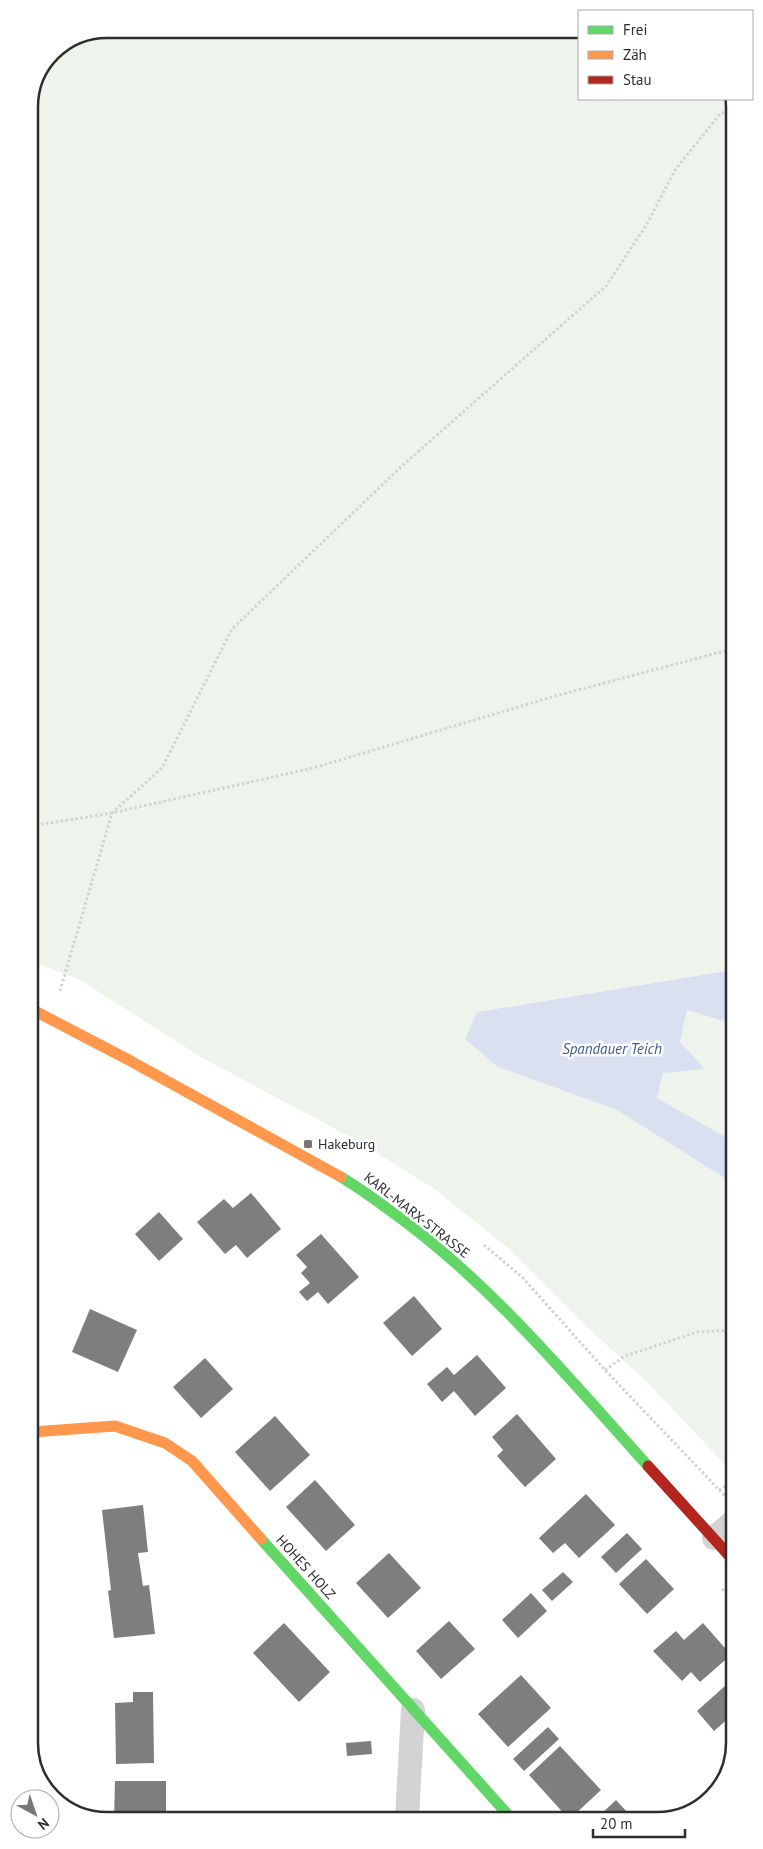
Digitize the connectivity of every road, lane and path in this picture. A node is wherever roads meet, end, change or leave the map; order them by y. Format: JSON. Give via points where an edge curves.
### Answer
{"nodes":[{"id":1,"x":726,"y":112,"type":"edge"},
{"id":2,"x":726,"y":651,"type":"edge"},
{"id":3,"x":112,"y":813,"type":"junction"},
{"id":4,"x":38,"y":825,"type":"edge"},
{"id":5,"x":59,"y":995,"type":"dead end"},
{"id":6,"x":37,"y":1012,"type":"edge"},
{"id":7,"x":726,"y":1330,"type":"edge"},
{"id":8,"x":605,"y":1370,"type":"dead end"},
{"id":9,"x":37,"y":1432,"type":"edge"},
{"id":10,"x":726,"y":1486,"type":"edge"},
{"id":11,"x":719,"y":1490,"type":"dead end"},
{"id":12,"x":726,"y":1528,"type":"edge"},
{"id":13,"x":714,"y":1538,"type":"junction"},
{"id":14,"x":726,"y":1551,"type":"edge"},
{"id":15,"x":721,"y":1588,"type":"dead end"},
{"id":16,"x":726,"y":1593,"type":"edge"},
{"id":17,"x":413,"y":1710,"type":"junction"},
{"id":18,"x":407,"y":1812,"type":"edge"},
{"id":19,"x":505,"y":1812,"type":"edge"}],
"edges":[{"from":1,"to":3,"type":"path","via":[[720,114],[674,170],[647,224],[606,286],[403,465],[232,629],[162,768]]},
{"from":2,"to":3,"type":"path","via":[[552,697],[313,768]]},
{"from":3,"to":4,"type":"path"},
{"from":3,"to":5,"type":"path"},
{"from":6,"to":13,"type":"street","name":"KARL-MARX-STRASSE","via":[[353,1184],[411,1225],[454,1260],[527,1332]]},
{"from":7,"to":8,"type":"path","via":[[697,1332],[625,1356]]},
{"from":9,"to":17,"type":"street","name":"HOHES HOLZ","via":[[115,1426],[165,1443],[192,1461]]},
{"from":10,"to":11,"type":"path"},
{"from":12,"to":13,"type":"street"},
{"from":13,"to":14,"type":"street","name":"KARL-MARX-STRASSE"},
{"from":15,"to":16,"type":"path"},
{"from":17,"to":18,"type":"street"},
{"from":17,"to":19,"type":"street","name":"HOHES HOLZ"}]}
